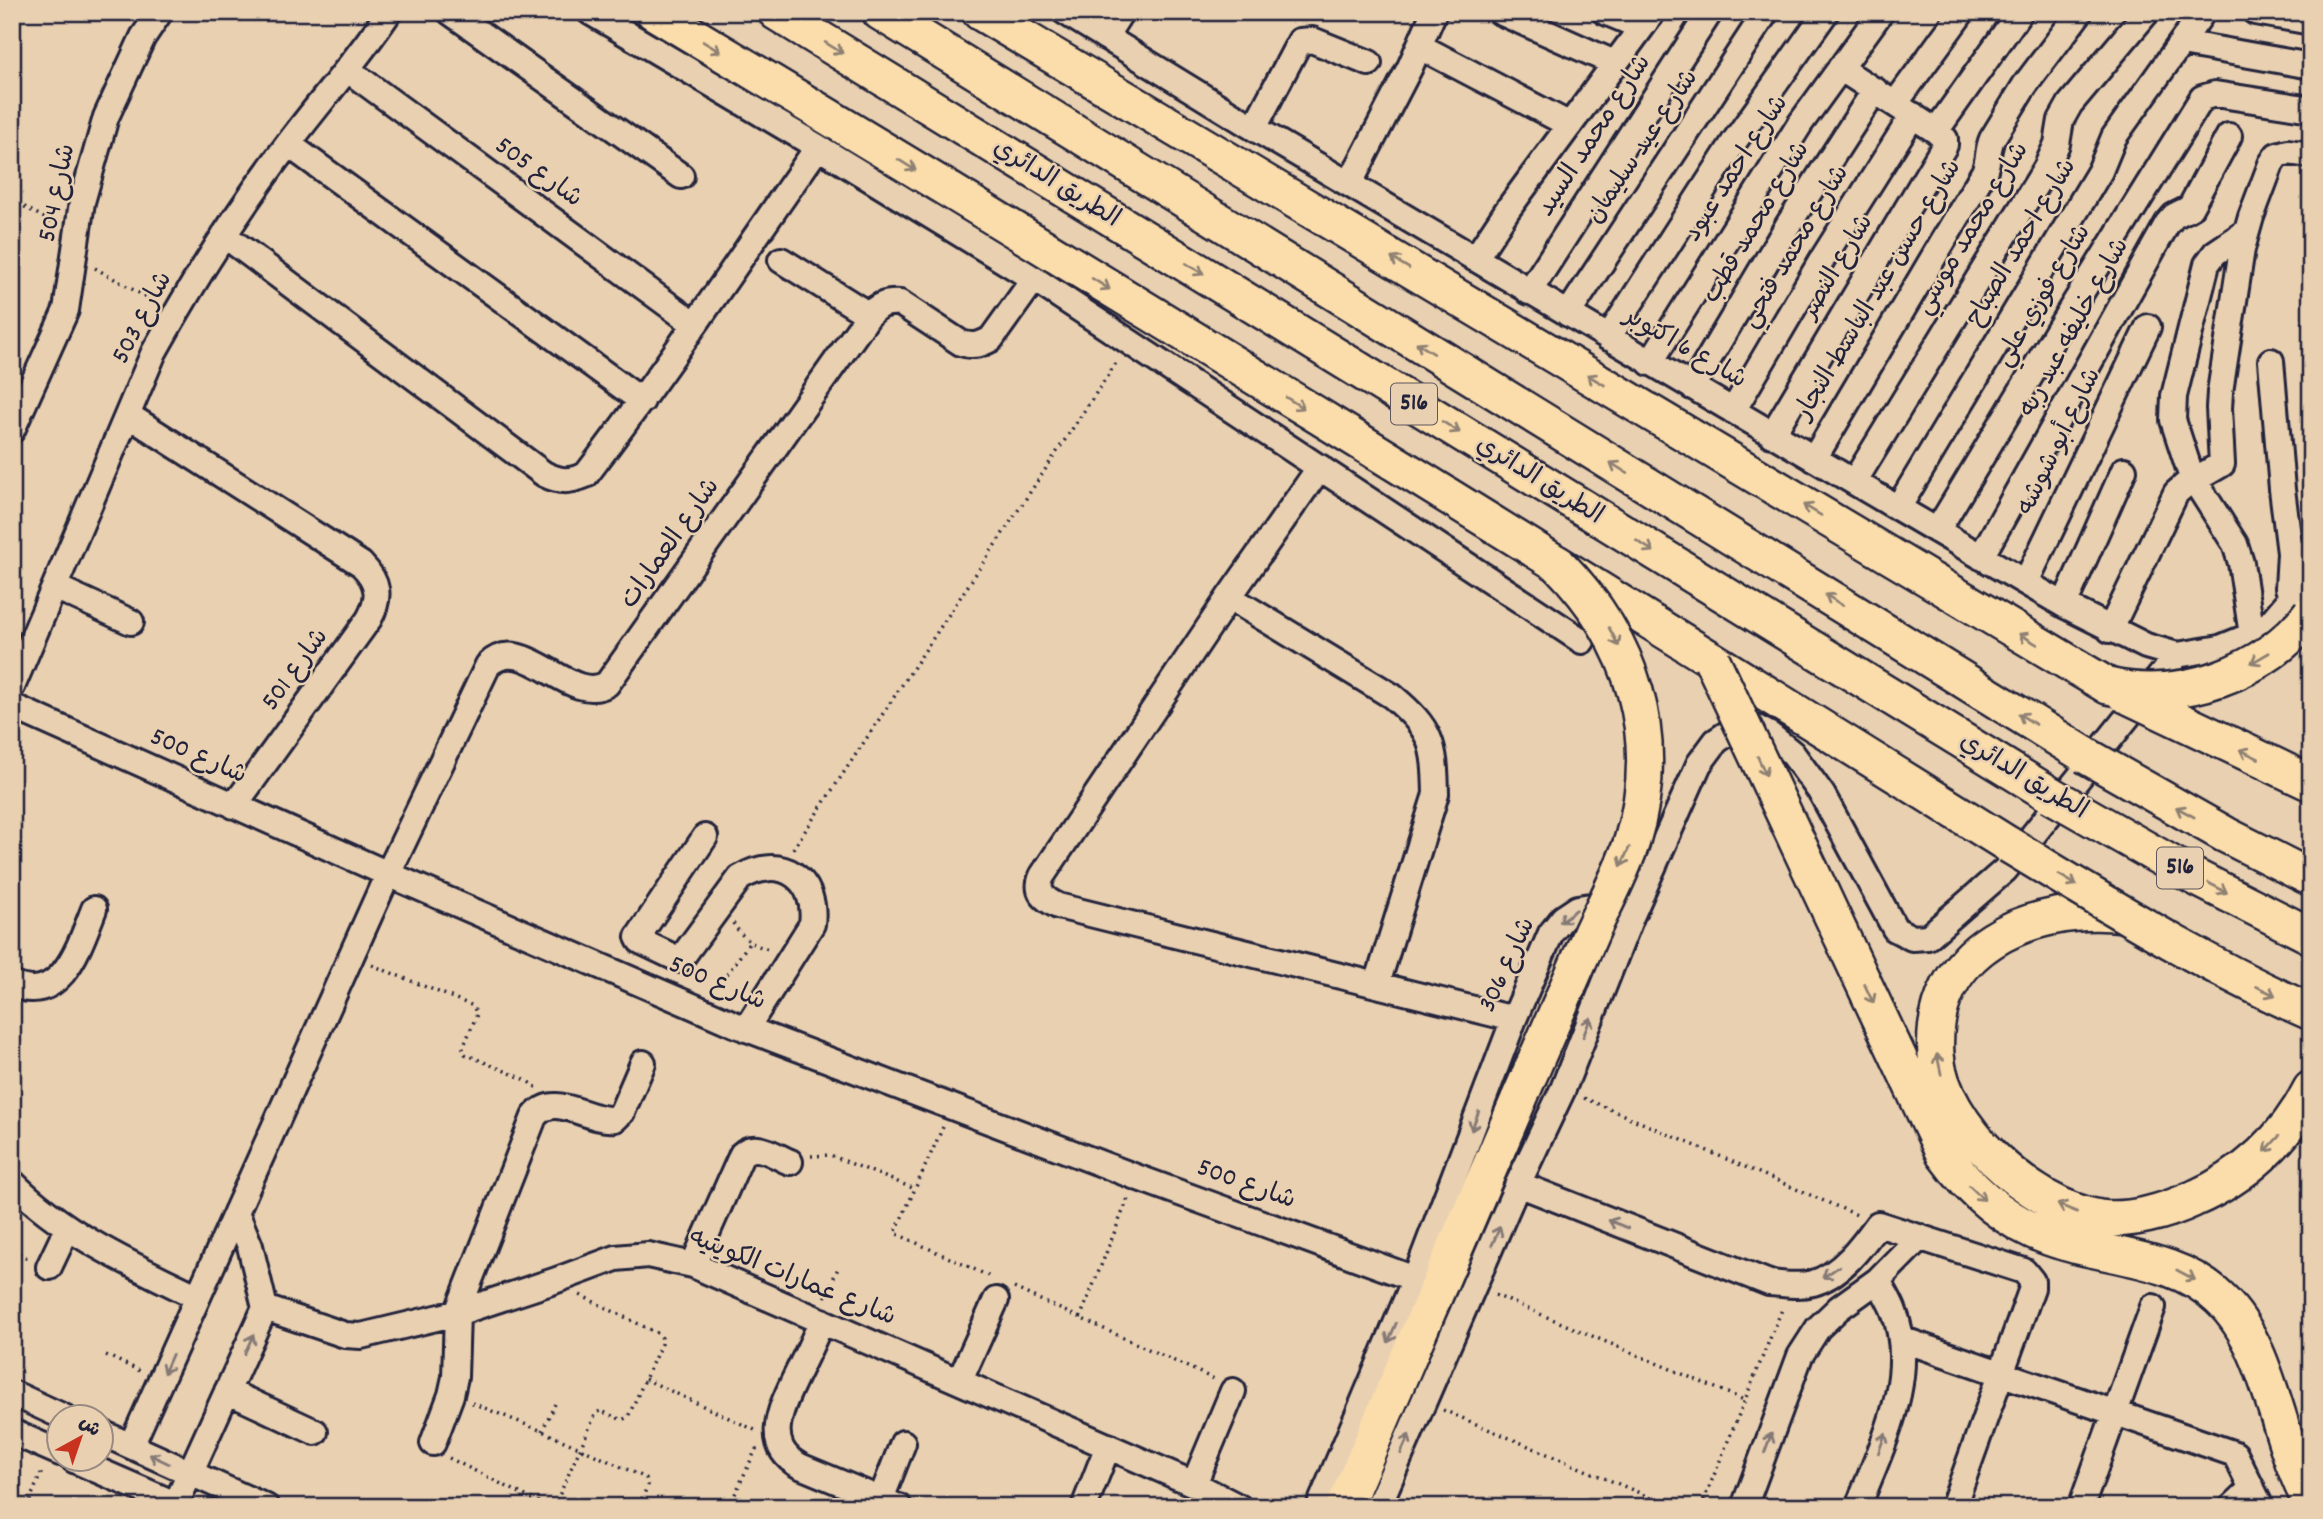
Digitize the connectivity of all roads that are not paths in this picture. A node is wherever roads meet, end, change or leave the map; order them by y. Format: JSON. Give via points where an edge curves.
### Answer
{"nodes":[{"id":1,"x":160,"y":12,"type":"edge"},
{"id":2,"x":389,"y":12,"type":"edge"},
{"id":3,"x":450,"y":12,"type":"edge"},
{"id":4,"x":590,"y":12,"type":"edge"},
{"id":5,"x":654,"y":12,"type":"edge"},
{"id":6,"x":776,"y":12,"type":"edge"},
{"id":7,"x":880,"y":12,"type":"edge"},
{"id":8,"x":980,"y":12,"type":"edge"},
{"id":9,"x":1065,"y":12,"type":"edge"},
{"id":10,"x":1121,"y":12,"type":"edge"},
{"id":11,"x":1434,"y":12,"type":"edge"},
{"id":12,"x":1500,"y":12,"type":"edge"},
{"id":13,"x":1605,"y":12,"type":"edge"},
{"id":14,"x":1710,"y":12,"type":"edge"},
{"id":15,"x":1766,"y":12,"type":"edge"},
{"id":16,"x":1826,"y":12,"type":"edge"},
{"id":17,"x":1881,"y":12,"type":"edge"},
{"id":18,"x":1962,"y":12,"type":"edge"},
{"id":19,"x":2020,"y":12,"type":"edge"},
{"id":20,"x":2080,"y":12,"type":"edge"},
{"id":21,"x":2147,"y":12,"type":"edge"},
{"id":22,"x":2203,"y":12,"type":"edge"},
{"id":23,"x":2255,"y":12,"type":"edge"},
{"id":24,"x":1647,"y":20,"type":"edge"},
{"id":25,"x":2311,"y":22,"type":"edge"},
{"id":26,"x":1105,"y":37,"type":"junction"},
{"id":27,"x":2182,"y":43,"type":"junction"},
{"id":28,"x":1419,"y":46,"type":"junction"},
{"id":29,"x":1369,"y":62,"type":"dead end"},
{"id":30,"x":1614,"y":63,"type":"junction"},
{"id":31,"x":2311,"y":66,"type":"edge"},
{"id":32,"x":1840,"y":68,"type":"junction"},
{"id":33,"x":348,"y":70,"type":"junction"},
{"id":34,"x":1894,"y":103,"type":"junction"},
{"id":35,"x":2311,"y":109,"type":"edge"},
{"id":36,"x":1570,"y":125,"type":"junction"},
{"id":37,"x":1254,"y":128,"type":"junction"},
{"id":38,"x":1936,"y":131,"type":"junction"},
{"id":39,"x":2229,"y":136,"type":"dead end"},
{"id":40,"x":288,"y":144,"type":"junction"},
{"id":41,"x":818,"y":147,"type":"junction"},
{"id":42,"x":2311,"y":155,"type":"edge"},
{"id":43,"x":681,"y":176,"type":"dead end"},
{"id":44,"x":1350,"y":183,"type":"junction"},
{"id":45,"x":2246,"y":232,"type":"junction"},
{"id":46,"x":224,"y":235,"type":"junction"},
{"id":47,"x":781,"y":260,"type":"dead end"},
{"id":48,"x":1475,"y":260,"type":"junction"},
{"id":49,"x":1034,"y":279,"type":"junction"},
{"id":50,"x":1529,"y":292,"type":"junction"},
{"id":51,"x":1568,"y":314,"type":"junction"},
{"id":52,"x":869,"y":315,"type":"junction"},
{"id":53,"x":693,"y":323,"type":"junction"},
{"id":54,"x":2148,"y":327,"type":"dead end"},
{"id":55,"x":1608,"y":338,"type":"junction"},
{"id":56,"x":2271,"y":361,"type":"dead end"},
{"id":57,"x":1650,"y":363,"type":"junction"},
{"id":58,"x":1692,"y":387,"type":"junction"},
{"id":59,"x":642,"y":401,"type":"junction"},
{"id":60,"x":17,"y":405,"type":"edge"},
{"id":61,"x":1733,"y":411,"type":"junction"},
{"id":62,"x":128,"y":415,"type":"junction"},
{"id":63,"x":12,"y":430,"type":"edge"},
{"id":64,"x":1772,"y":435,"type":"junction"},
{"id":65,"x":1814,"y":459,"type":"junction"},
{"id":66,"x":1320,"y":467,"type":"junction"},
{"id":67,"x":2124,"y":470,"type":"dead end"},
{"id":68,"x":2194,"y":481,"type":"junction"},
{"id":69,"x":1854,"y":482,"type":"junction"},
{"id":70,"x":1898,"y":509,"type":"junction"},
{"id":71,"x":1937,"y":531,"type":"junction"},
{"id":72,"x":2311,"y":548,"type":"edge"},
{"id":73,"x":1981,"y":557,"type":"junction"},
{"id":74,"x":1558,"y":564,"type":"junction"},
{"id":75,"x":2026,"y":582,"type":"junction"},
{"id":76,"x":55,"y":587,"type":"junction"},
{"id":77,"x":1229,"y":597,"type":"junction"},
{"id":78,"x":2064,"y":605,"type":"junction"},
{"id":79,"x":2299,"y":608,"type":"edge"},
{"id":80,"x":131,"y":622,"type":"dead end"},
{"id":81,"x":2110,"y":630,"type":"junction"},
{"id":82,"x":2252,"y":635,"type":"junction"},
{"id":83,"x":1582,"y":641,"type":"dead end"},
{"id":84,"x":2177,"y":655,"type":"junction"},
{"id":85,"x":1712,"y":660,"type":"junction"},
{"id":86,"x":12,"y":687,"type":"edge"},
{"id":87,"x":2108,"y":687,"type":"junction"},
{"id":88,"x":12,"y":706,"type":"edge"},
{"id":89,"x":2311,"y":783,"type":"edge"},
{"id":90,"x":234,"y":806,"type":"junction"},
{"id":91,"x":705,"y":837,"type":"dead end"},
{"id":92,"x":388,"y":874,"type":"junction"},
{"id":93,"x":2311,"y":878,"type":"edge"},
{"id":94,"x":94,"y":909,"type":"dead end"},
{"id":95,"x":2123,"y":914,"type":"junction"},
{"id":96,"x":1631,"y":918,"type":"junction"},
{"id":97,"x":2311,"y":936,"type":"edge"},
{"id":98,"x":12,"y":984,"type":"edge"},
{"id":99,"x":1377,"y":984,"type":"junction"},
{"id":100,"x":2311,"y":1012,"type":"edge"},
{"id":101,"x":1514,"y":1019,"type":"junction"},
{"id":102,"x":746,"y":1029,"type":"junction"},
{"id":103,"x":643,"y":1063,"type":"dead end"},
{"id":104,"x":2311,"y":1089,"type":"edge"},
{"id":105,"x":790,"y":1162,"type":"road end"},
{"id":106,"x":12,"y":1182,"type":"edge"},
{"id":107,"x":1518,"y":1184,"type":"junction"},
{"id":108,"x":236,"y":1212,"type":"junction"},
{"id":109,"x":67,"y":1229,"type":"junction"},
{"id":110,"x":1920,"y":1237,"type":"junction"},
{"id":111,"x":693,"y":1265,"type":"junction"},
{"id":112,"x":49,"y":1267,"type":"dead end"},
{"id":113,"x":1415,"y":1279,"type":"junction"},
{"id":114,"x":1878,"y":1280,"type":"junction"},
{"id":115,"x":997,"y":1287,"type":"road end"},
{"id":116,"x":198,"y":1297,"type":"junction"},
{"id":117,"x":2152,"y":1307,"type":"dead end"},
{"id":118,"x":265,"y":1308,"type":"junction"},
{"id":119,"x":457,"y":1312,"type":"junction"},
{"id":120,"x":819,"y":1320,"type":"junction"},
{"id":121,"x":1901,"y":1339,"type":"junction"},
{"id":122,"x":2002,"y":1373,"type":"junction"},
{"id":123,"x":960,"y":1380,"type":"junction"},
{"id":124,"x":227,"y":1391,"type":"junction"},
{"id":125,"x":1233,"y":1391,"type":"road end"},
{"id":126,"x":12,"y":1393,"type":"edge"},
{"id":127,"x":46,"y":1409,"type":"edge"},
{"id":128,"x":2116,"y":1411,"type":"junction"},
{"id":129,"x":12,"y":1432,"type":"edge"},
{"id":130,"x":315,"y":1432,"type":"dead end"},
{"id":131,"x":116,"y":1439,"type":"edge"},
{"id":132,"x":433,"y":1443,"type":"road end"},
{"id":133,"x":903,"y":1443,"type":"dead end"},
{"id":134,"x":131,"y":1446,"type":"junction"},
{"id":135,"x":1108,"y":1446,"type":"junction"},
{"id":136,"x":46,"y":1447,"type":"edge"},
{"id":137,"x":189,"y":1473,"type":"junction"},
{"id":138,"x":106,"y":1474,"type":"edge"},
{"id":139,"x":1194,"y":1484,"type":"junction"},
{"id":140,"x":2257,"y":1497,"type":"edge"},
{"id":141,"x":2311,"y":1502,"type":"edge"},
{"id":142,"x":890,"y":1503,"type":"edge"},
{"id":143,"x":179,"y":1506,"type":"edge"},
{"id":144,"x":266,"y":1507,"type":"edge"},
{"id":145,"x":1084,"y":1507,"type":"edge"},
{"id":146,"x":1239,"y":1507,"type":"edge"},
{"id":147,"x":1319,"y":1507,"type":"edge"},
{"id":148,"x":1344,"y":1507,"type":"edge"},
{"id":149,"x":1378,"y":1507,"type":"edge"},
{"id":150,"x":1744,"y":1507,"type":"edge"},
{"id":151,"x":1858,"y":1507,"type":"edge"},
{"id":152,"x":1953,"y":1507,"type":"edge"},
{"id":153,"x":2081,"y":1507,"type":"edge"},
{"id":154,"x":2232,"y":1507,"type":"edge"}],
"edges":[{"from":1,"to":60,"type":"street","name":"شارع 504","via":[[143,37],[106,117],[82,202],[65,310]]},
{"from":2,"to":33,"type":"street","name":"شارع 503"},
{"from":3,"to":43,"type":"street"},
{"from":4,"to":41,"type":"street"},
{"from":5,"to":74,"type":"highway","one_way":true},
{"from":6,"to":97,"type":"highway","name":"الطريق الدائري","number":"516","one_way":true,"bridge":true,"via":[[2052,795],[2193,876]]},
{"from":93,"to":7,"type":"highway","name":"الطريق الدائري","number":"516","one_way":true,"bridge":true,"via":[[2085,755]]},
{"from":87,"to":8,"type":"highway","one_way":true},
{"from":9,"to":26,"type":"street","name":"شارع 6 اكتوبر"},
{"from":10,"to":26,"type":"street"},
{"from":11,"to":28,"type":"street"},
{"from":12,"to":30,"type":"street"},
{"from":13,"to":24,"type":"street"},
{"from":14,"to":50,"type":"street","name":"شارع محمد السيد"},
{"from":15,"to":51,"type":"street","name":"شارع عيد سليمان"},
{"from":16,"to":55,"type":"street","via":[[1734,142]]},
{"from":17,"to":32,"type":"street","name":"شارع احمد عبود"},
{"from":18,"to":34,"type":"street"},
{"from":19,"to":38,"type":"street"},
{"from":20,"to":65,"type":"street","name":"شارع حسن عبد الباسط النجار","via":[[2025,85],[1988,148],[1984,172]]},
{"from":21,"to":69,"type":"street","name":"شارع محمد موسي","via":[[2065,112],[2046,168]]},
{"from":22,"to":27,"type":"street","name":"شارع احمد الصباح"},
{"from":23,"to":25,"type":"street"},
{"from":24,"to":30,"type":"street"},
{"from":26,"to":37,"type":"street","name":"شارع 6 اكتوبر"},
{"from":27,"to":31,"type":"street"},
{"from":27,"to":70,"type":"street","name":"شارع احمد الصباح","via":[[2114,137],[2100,171]]},
{"from":28,"to":36,"type":"street"},
{"from":28,"to":44,"type":"street"},
{"from":29,"to":37,"type":"street","via":[[1312,40],[1300,41]]},
{"from":30,"to":36,"type":"street"},
{"from":32,"to":34,"type":"street"},
{"from":32,"to":57,"type":"street","name":"شارع احمد عبود"},
{"from":33,"to":40,"type":"street","name":"شارع 503"},
{"from":33,"to":53,"type":"street","name":"شارع 505"},
{"from":34,"to":38,"type":"street"},
{"from":34,"to":58,"type":"street","name":"شارع محمد قطب","via":[[1788,225]]},
{"from":34,"to":61,"type":"street","name":"شارع محمد فتحي","via":[[1822,258]]},
{"from":35,"to":71,"type":"street","name":"شارع فوزي علي","via":[[2215,94],[2199,101]]},
{"from":36,"to":48,"type":"street"},
{"from":37,"to":44,"type":"street","name":"شارع 6 اكتوبر"},
{"from":38,"to":64,"type":"street","name":"شارع النصر","via":[[1945,139],[1942,150]]},
{"from":39,"to":73,"type":"street","name":"شارع خليفه عبد ربه","via":[[2190,208],[2167,224]]},
{"from":40,"to":46,"type":"street","name":"شارع 503"},
{"from":40,"to":59,"type":"street"},
{"from":41,"to":49,"type":"street"},
{"from":41,"to":53,"type":"street"},
{"from":42,"to":45,"type":"street","via":[[2277,155]]},
{"from":44,"to":48,"type":"street","name":"شارع 6 اكتوبر"},
{"from":45,"to":68,"type":"street","via":[[2218,408],[2224,459]]},
{"from":45,"to":68,"type":"street","via":[[2207,264],[2174,396],[2173,420]]},
{"from":46,"to":59,"type":"street","via":[[559,482],[586,475]]},
{"from":46,"to":62,"type":"street","name":"شارع 503","via":[[154,352]]},
{"from":47,"to":52,"type":"street"},
{"from":48,"to":50,"type":"street","name":"شارع 6 اكتوبر"},
{"from":49,"to":52,"type":"street","via":[[982,344],[961,343],[900,303],[888,302]]},
{"from":49,"to":66,"type":"street"},
{"from":50,"to":51,"type":"street","name":"شارع 6 اكتوبر"},
{"from":51,"to":55,"type":"street","name":"شارع 6 اكتوبر"},
{"from":52,"to":92,"type":"street","name":"شارع العمارات","via":[[607,684],[589,689],[510,654],[488,664]]},
{"from":53,"to":59,"type":"street"},
{"from":54,"to":75,"type":"street","name":"شارع أبو شوشه"},
{"from":55,"to":57,"type":"street","name":"شارع 6 اكتوبر"},
{"from":56,"to":79,"type":"street"},
{"from":57,"to":58,"type":"street","name":"شارع 6 اكتوبر"},
{"from":58,"to":61,"type":"street","name":"شارع 6 اكتوبر"},
{"from":60,"to":63,"type":"street","name":"شارع 504"},
{"from":61,"to":64,"type":"street","name":"شارع 6 اكتوبر"},
{"from":62,"to":76,"type":"street","name":"شارع 503"},
{"from":62,"to":90,"type":"street","name":"شارع 501","via":[[361,564],[378,590],[369,619]]},
{"from":64,"to":65,"type":"street","name":"شارع 6 اكتوبر"},
{"from":65,"to":69,"type":"street","name":"شارع 6 اكتوبر"},
{"from":66,"to":77,"type":"street"},
{"from":66,"to":83,"type":"street"},
{"from":67,"to":78,"type":"street"},
{"from":68,"to":81,"type":"street","via":[[2170,502]]},
{"from":68,"to":82,"type":"street","via":[[2235,544]]},
{"from":69,"to":70,"type":"street","name":"شارع 6 اكتوبر"},
{"from":70,"to":71,"type":"street","name":"شارع 6 اكتوبر"},
{"from":71,"to":73,"type":"street","name":"شارع 6 اكتوبر"},
{"from":72,"to":79,"type":"street","name":"شارع 6 اكتوبر"},
{"from":73,"to":75,"type":"street","name":"شارع 6 اكتوبر"},
{"from":74,"to":85,"type":"highway"},
{"from":74,"to":148,"type":"highway","one_way":true,"bridge":true,"via":[[1595,606],[1623,654],[1632,680],[1644,753],[1638,817],[1631,844]]},
{"from":75,"to":78,"type":"street","name":"شارع 6 اكتوبر"},
{"from":76,"to":80,"type":"street"},
{"from":76,"to":86,"type":"street","name":"شارع 503"},
{"from":77,"to":99,"type":"street","via":[[1392,696],[1416,716],[1430,741],[1436,794]]},
{"from":77,"to":99,"type":"street","via":[[1042,876],[1040,893],[1058,906]]},
{"from":78,"to":81,"type":"street","name":"شارع 6 اكتوبر"},
{"from":79,"to":82,"type":"street","name":"شارع 6 اكتوبر"},
{"from":79,"to":87,"type":"highway","one_way":true,"bridge":true,"via":[[2286,640],[2213,680],[2154,692]]},
{"from":81,"to":84,"type":"street","name":"شارع 6 اكتوبر"},
{"from":82,"to":84,"type":"street","name":"شارع 6 اكتوبر","via":[[2220,648]]},
{"from":84,"to":96,"type":"street","via":[[2005,870],[1928,937],[1912,938],[1895,929],[1808,773],[1792,753],[1757,728],[1728,733],[1707,752]]},
{"from":85,"to":95,"type":"highway","one_way":true,"bridge":true},
{"from":85,"to":141,"type":"highway","one_way":true,"bridge":true,"via":[[1944,1154],[1982,1198],[2028,1229],[2069,1244],[2174,1269],[2221,1300],[2241,1324],[2255,1352]]},
{"from":89,"to":87,"type":"highway","one_way":true,"bridge":true},
{"from":88,"to":90,"type":"street","name":"شارع 500"},
{"from":90,"to":92,"type":"street","name":"شارع 500"},
{"from":91,"to":102,"type":"street","via":[[638,939],[680,960],[740,878],[766,867],[794,874],[811,896],[814,910],[812,924]]},
{"from":92,"to":102,"type":"street","name":"شارع 500"},
{"from":92,"to":108,"type":"street","name":"شارع العمارات"},
{"from":94,"to":98,"type":"street","via":[[75,956],[61,976],[33,989]]},
{"from":95,"to":100,"type":"highway","one_way":true,"bridge":true},
{"from":104,"to":95,"type":"highway","one_way":true,"via":[[2291,1122],[2254,1162],[2209,1192],[2157,1212],[2102,1218],[2077,1212],[2032,1190],[1996,1161],[1946,1093],[1936,1056],[1938,1018],[1951,982],[1975,952],[2028,922],[2073,912]]},
{"from":96,"to":101,"type":"street","name":"شارع 306","one_way":true,"via":[[1597,905],[1578,908],[1563,918],[1551,933]]},
{"from":107,"to":96,"type":"street","one_way":true,"via":[[1563,1088]]},
{"from":99,"to":101,"type":"street"},
{"from":101,"to":113,"type":"street","name":"شارع 306","one_way":true},
{"from":102,"to":113,"type":"street","name":"شارع 500"},
{"from":103,"to":119,"type":"street","via":[[615,1119],[595,1118],[558,1104],[544,1107],[534,1117]]},
{"from":105,"to":111,"type":"street","via":[[757,1148],[741,1154]]},
{"from":106,"to":109,"type":"street"},
{"from":110,"to":107,"type":"street","one_way":true,"via":[[1878,1224],[1834,1272],[1815,1282],[1769,1283]]},
{"from":149,"to":107,"type":"street","one_way":true},
{"from":108,"to":116,"type":"street","name":"شارع العمارات"},
{"from":108,"to":118,"type":"street"},
{"from":109,"to":112,"type":"street"},
{"from":109,"to":116,"type":"street"},
{"from":110,"to":114,"type":"street"},
{"from":110,"to":122,"type":"street","via":[[2029,1276],[2032,1288]]},
{"from":111,"to":119,"type":"street","name":"شارع عمارات الكويتيه","via":[[648,1255],[616,1258]]},
{"from":111,"to":120,"type":"street","name":"شارع عمارات الكويتيه"},
{"from":113,"to":147,"type":"street","name":"شارع 306","one_way":true},
{"from":114,"to":121,"type":"street","via":[[1894,1310]]},
{"from":150,"to":114,"type":"street","one_way":true,"via":[[1800,1356],[1818,1328]]},
{"from":115,"to":123,"type":"street"},
{"from":116,"to":134,"type":"street","name":"شارع العمارات","one_way":true},
{"from":117,"to":128,"type":"street"},
{"from":118,"to":119,"type":"street","name":"شارع عمارات الكويتيه","via":[[345,1335],[361,1336]]},
{"from":124,"to":118,"type":"street","one_way":true},
{"from":119,"to":132,"type":"street","via":[[456,1377]]},
{"from":120,"to":123,"type":"street","name":"شارع عمارات الكويتيه"},
{"from":120,"to":142,"type":"street","via":[[779,1414],[778,1441],[790,1461]]},
{"from":121,"to":122,"type":"street"},
{"from":151,"to":121,"type":"street","one_way":true,"via":[[1898,1399]]},
{"from":122,"to":128,"type":"street"},
{"from":122,"to":152,"type":"street"},
{"from":123,"to":135,"type":"street","name":"شارع عمارات الكويتيه"},
{"from":124,"to":130,"type":"street"},
{"from":124,"to":137,"type":"street"},
{"from":125,"to":139,"type":"street"},
{"from":126,"to":127,"type":"street"},
{"from":128,"to":140,"type":"street","via":[[2235,1454]]},
{"from":128,"to":153,"type":"street"},
{"from":129,"to":136,"type":"street"},
{"from":131,"to":134,"type":"street"},
{"from":133,"to":142,"type":"street"},
{"from":137,"to":134,"type":"street","one_way":true},
{"from":135,"to":139,"type":"street","name":"شارع عمارات الكويتيه"},
{"from":135,"to":145,"type":"street"},
{"from":137,"to":143,"type":"street"},
{"from":137,"to":144,"type":"street"},
{"from":138,"to":143,"type":"street"},
{"from":139,"to":146,"type":"street","name":"شارع عمارات الكويتيه"},
{"from":140,"to":154,"type":"street"}]}
